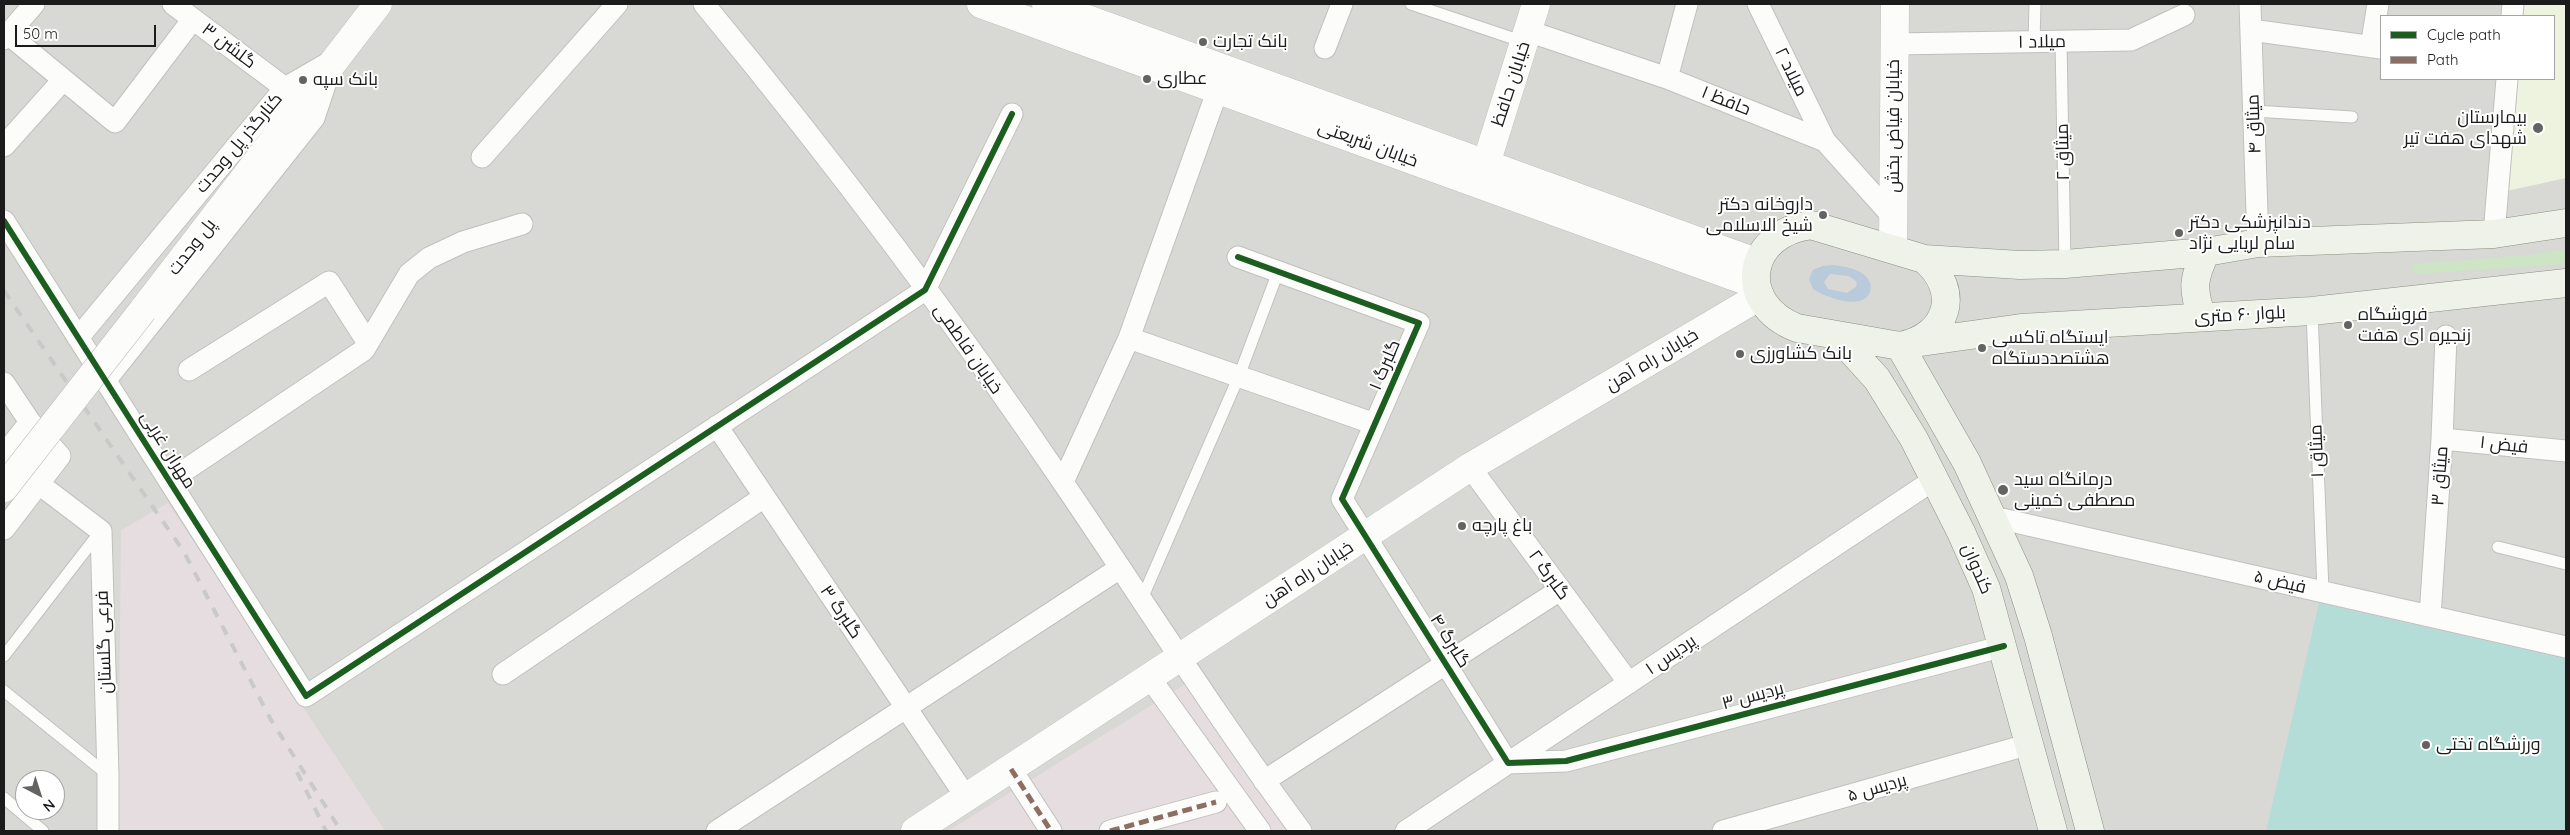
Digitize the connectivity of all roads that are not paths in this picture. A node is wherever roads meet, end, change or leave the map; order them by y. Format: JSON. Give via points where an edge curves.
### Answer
{"nodes":[{"id":1,"x":34,"y":4,"type":"edge"},
{"id":2,"x":173,"y":4,"type":"edge"},
{"id":3,"x":378,"y":4,"type":"edge"},
{"id":4,"x":617,"y":4,"type":"edge"},
{"id":5,"x":704,"y":4,"type":"edge"},
{"id":6,"x":981,"y":4,"type":"edge"},
{"id":7,"x":1046,"y":4,"type":"edge"},
{"id":8,"x":1342,"y":4,"type":"edge"},
{"id":9,"x":1410,"y":4,"type":"edge"},
{"id":10,"x":1536,"y":4,"type":"edge"},
{"id":11,"x":1687,"y":4,"type":"edge"},
{"id":12,"x":1758,"y":4,"type":"edge"},
{"id":13,"x":1895,"y":4,"type":"edge"},
{"id":14,"x":2035,"y":4,"type":"edge"},
{"id":15,"x":2250,"y":4,"type":"edge"},
{"id":16,"x":2378,"y":4,"type":"edge"},
{"id":17,"x":2184,"y":15,"type":"dead end"},
{"id":18,"x":192,"y":19,"type":"junction"},
{"id":19,"x":2251,"y":30,"type":"junction"},
{"id":20,"x":1526,"y":36,"type":"junction"},
{"id":21,"x":6,"y":37,"type":"edge"},
{"id":22,"x":2061,"y":41,"type":"junction"},
{"id":23,"x":2034,"y":42,"type":"junction"},
{"id":24,"x":1894,"y":44,"type":"junction"},
{"id":25,"x":2376,"y":47,"type":"edge"},
{"id":26,"x":1326,"y":48,"type":"dead end"},
{"id":27,"x":332,"y":60,"type":"junction"},
{"id":28,"x":1667,"y":78,"type":"junction"},
{"id":29,"x":63,"y":80,"type":"junction"},
{"id":30,"x":2507,"y":80,"type":"edge"},
{"id":31,"x":285,"y":88,"type":"junction"},
{"id":32,"x":1218,"y":89,"type":"junction"},
{"id":33,"x":2254,"y":112,"type":"junction"},
{"id":34,"x":1012,"y":114,"type":"dead end"},
{"id":35,"x":2352,"y":118,"type":"dead end"},
{"id":36,"x":1825,"y":141,"type":"junction"},
{"id":37,"x":4,"y":146,"type":"edge"},
{"id":38,"x":482,"y":157,"type":"dead end"},
{"id":39,"x":1486,"y":164,"type":"junction"},
{"id":40,"x":1894,"y":218,"type":"junction"},
{"id":41,"x":4,"y":221,"type":"edge"},
{"id":42,"x":2566,"y":223,"type":"edge"},
{"id":43,"x":522,"y":224,"type":"dead end"},
{"id":44,"x":2494,"y":234,"type":"junction"},
{"id":45,"x":2258,"y":244,"type":"junction"},
{"id":46,"x":1894,"y":249,"type":"junction"},
{"id":47,"x":2206,"y":252,"type":"junction"},
{"id":48,"x":1238,"y":257,"type":"dead end"},
{"id":49,"x":1924,"y":259,"type":"junction"},
{"id":50,"x":2065,"y":264,"type":"junction"},
{"id":51,"x":1278,"y":272,"type":"junction"},
{"id":52,"x":1758,"y":281,"type":"junction"},
{"id":53,"x":2566,"y":283,"type":"edge"},
{"id":54,"x":926,"y":290,"type":"junction"},
{"id":55,"x":2312,"y":311,"type":"junction"},
{"id":56,"x":2202,"y":317,"type":"junction"},
{"id":57,"x":1837,"y":335,"type":"junction"},
{"id":58,"x":2446,"y":336,"type":"dead end"},
{"id":59,"x":78,"y":338,"type":"junction"},
{"id":60,"x":1130,"y":338,"type":"junction"},
{"id":61,"x":368,"y":344,"type":"junction"},
{"id":62,"x":1907,"y":345,"type":"junction"},
{"id":63,"x":189,"y":370,"type":"dead end"},
{"id":64,"x":1240,"y":376,"type":"junction"},
{"id":65,"x":106,"y":381,"type":"junction"},
{"id":66,"x":4,"y":383,"type":"edge"},
{"id":67,"x":30,"y":422,"type":"junction"},
{"id":68,"x":1375,"y":424,"type":"junction"},
{"id":69,"x":716,"y":426,"type":"junction"},
{"id":70,"x":2442,"y":439,"type":"junction"},
{"id":71,"x":2566,"y":451,"type":"edge"},
{"id":72,"x":4,"y":455,"type":"edge"},
{"id":73,"x":1470,"y":468,"type":"junction"},
{"id":74,"x":1935,"y":479,"type":"junction"},
{"id":75,"x":169,"y":481,"type":"junction"},
{"id":76,"x":1063,"y":482,"type":"junction"},
{"id":77,"x":39,"y":484,"type":"junction"},
{"id":78,"x":4,"y":488,"type":"edge"},
{"id":79,"x":764,"y":497,"type":"junction"},
{"id":80,"x":1993,"y":517,"type":"junction"},
{"id":81,"x":4,"y":529,"type":"edge"},
{"id":82,"x":101,"y":531,"type":"junction"},
{"id":83,"x":1366,"y":535,"type":"junction"},
{"id":84,"x":2498,"y":547,"type":"dead end"},
{"id":85,"x":2566,"y":564,"type":"edge"},
{"id":86,"x":1120,"y":568,"type":"junction"},
{"id":87,"x":1560,"y":590,"type":"junction"},
{"id":88,"x":2323,"y":591,"type":"junction"},
{"id":89,"x":1141,"y":601,"type":"junction"},
{"id":90,"x":2430,"y":616,"type":"junction"},
{"id":91,"x":2004,"y":646,"type":"junction"},
{"id":92,"x":2566,"y":647,"type":"edge"},
{"id":93,"x":4,"y":656,"type":"edge"},
{"id":94,"x":1179,"y":658,"type":"junction"},
{"id":95,"x":1446,"y":664,"type":"junction"},
{"id":96,"x":503,"y":674,"type":"dead end"},
{"id":97,"x":1150,"y":678,"type":"junction"},
{"id":98,"x":1629,"y":683,"type":"junction"},
{"id":99,"x":4,"y":691,"type":"edge"},
{"id":100,"x":905,"y":707,"type":"junction"},
{"id":101,"x":2030,"y":744,"type":"junction"},
{"id":102,"x":1508,"y":763,"type":"junction"},
{"id":103,"x":1011,"y":769,"type":"junction"},
{"id":104,"x":108,"y":775,"type":"junction"},
{"id":105,"x":1264,"y":781,"type":"junction"},
{"id":106,"x":966,"y":797,"type":"junction"},
{"id":107,"x":4,"y":798,"type":"edge"},
{"id":108,"x":1216,"y":802,"type":"dead end"},
{"id":109,"x":43,"y":831,"type":"edge"},
{"id":110,"x":108,"y":831,"type":"edge"},
{"id":111,"x":717,"y":831,"type":"edge"},
{"id":112,"x":915,"y":831,"type":"edge"},
{"id":113,"x":1051,"y":831,"type":"edge"},
{"id":114,"x":1110,"y":831,"type":"edge"},
{"id":115,"x":1260,"y":831,"type":"edge"},
{"id":116,"x":1301,"y":831,"type":"edge"},
{"id":117,"x":1406,"y":831,"type":"edge"},
{"id":118,"x":1723,"y":831,"type":"edge"},
{"id":119,"x":2053,"y":831,"type":"edge"},
{"id":120,"x":2090,"y":831,"type":"edge"}],
"edges":[{"from":1,"to":21,"type":"street"},
{"from":2,"to":18,"type":"street","name":"گلشن ۳"},
{"from":3,"to":27,"type":"street","name":"پل وحدت"},
{"from":4,"to":38,"type":"street"},
{"from":5,"to":54,"type":"street","name":"خیابان فاطمی","via":[[809,131]]},
{"from":6,"to":32,"type":"street","name":"خیابان شریعتی"},
{"from":7,"to":39,"type":"street","name":"خیابان شریعتی"},
{"from":8,"to":26,"type":"street"},
{"from":9,"to":20,"type":"lane"},
{"from":10,"to":20,"type":"street","name":"خیابان حافظ"},
{"from":11,"to":28,"type":"street"},
{"from":12,"to":36,"type":"street","name":"میلاد ۲"},
{"from":13,"to":24,"type":"street","name":"خیابان فیاض بخش"},
{"from":14,"to":23,"type":"lane"},
{"from":15,"to":19,"type":"street","name":"میثاق ۴"},
{"from":16,"to":25,"type":"street"},
{"from":17,"to":22,"type":"street","name":"میلاد ۱","via":[[2132,40]]},
{"from":18,"to":29,"type":"street","via":[[114,122]]},
{"from":18,"to":31,"type":"street","name":"گلشن ۳"},
{"from":19,"to":25,"type":"street"},
{"from":19,"to":33,"type":"street","name":"میثاق ۴"},
{"from":20,"to":28,"type":"street","name":"حافظ ۱"},
{"from":20,"to":39,"type":"street","name":"خیابان حافظ"},
{"from":21,"to":29,"type":"street"},
{"from":22,"to":23,"type":"street","name":"میلاد ۱"},
{"from":22,"to":50,"type":"lane","name":"میثاق ۲"},
{"from":23,"to":24,"type":"street","name":"میلاد ۱"},
{"from":24,"to":40,"type":"street","name":"خیابان فیاض بخش"},
{"from":27,"to":31,"type":"street","name":"کنارگذر پل وحدت"},
{"from":27,"to":65,"type":"street","via":[[314,118]]},
{"from":27,"to":78,"type":"street","name":"پل وحدت","bridge":true,"via":[[301,106]]},
{"from":28,"to":36,"type":"street","name":"حافظ ۱"},
{"from":29,"to":37,"type":"street"},
{"from":30,"to":44,"type":"street"},
{"from":31,"to":59,"type":"street","name":"کنارگذر پل وحدت"},
{"from":32,"to":52,"type":"street","name":"خیابان شریعتی"},
{"from":32,"to":60,"type":"street"},
{"from":33,"to":35,"type":"lane"},
{"from":33,"to":45,"type":"street","name":"میثاق ۴"},
{"from":34,"to":54,"type":"street"},
{"from":36,"to":40,"type":"street","name":"حافظ ۱"},
{"from":39,"to":52,"type":"street","name":"خیابان شریعتی"},
{"from":40,"to":46,"type":"street","name":"خیابان فیاض بخش"},
{"from":41,"to":59,"type":"street","name":"مهران غربی"},
{"from":42,"to":44,"type":"main road"},
{"from":43,"to":61,"type":"street","via":[[463,242],[429,258],[409,274]]},
{"from":44,"to":45,"type":"main road"},
{"from":45,"to":47,"type":"main road"},
{"from":46,"to":49,"type":"main road"},
{"from":46,"to":52,"type":"main road","via":[[1811,225],[1794,227],[1778,235],[1766,247]]},
{"from":47,"to":50,"type":"main road"},
{"from":47,"to":56,"type":"main road","via":[[2194,281]]},
{"from":48,"to":51,"type":"street","name":"گلبرگ ۱"},
{"from":49,"to":50,"type":"main road","via":[[2020,265]]},
{"from":49,"to":62,"type":"main road","via":[[1943,282],[1946,296],[1944,312],[1928,336]]},
{"from":51,"to":64,"type":"lane"},
{"from":51,"to":68,"type":"street","name":"گلبرگ ۱","via":[[1419,323]]},
{"from":52,"to":57,"type":"main road","name":"بلوار ۶۰ متری","via":[[1768,311],[1781,322]]},
{"from":52,"to":73,"type":"street","name":"خیابان راه آهن"},
{"from":53,"to":55,"type":"main road","name":"بلوار ۶۰ متری"},
{"from":54,"to":69,"type":"street"},
{"from":54,"to":76,"type":"street","name":"خیابان فاطمی"},
{"from":55,"to":56,"type":"main road","name":"بلوار ۶۰ متری"},
{"from":55,"to":88,"type":"lane","name":"میثاق ۱"},
{"from":56,"to":62,"type":"main road","name":"بلوار ۶۰ متری","via":[[2020,328]]},
{"from":57,"to":62,"type":"main road","name":"بلوار ۶۰ متری"},
{"from":57,"to":74,"type":"main road","name":"کندوان","via":[[1877,379]]},
{"from":58,"to":70,"type":"street","name":"میثاق ۳"},
{"from":59,"to":65,"type":"street","name":"مهران غربی"},
{"from":60,"to":64,"type":"street"},
{"from":60,"to":76,"type":"street"},
{"from":61,"to":63,"type":"street","via":[[329,282]]},
{"from":61,"to":75,"type":"street","via":[[364,350]]},
{"from":62,"to":80,"type":"main road","name":"کندوان"},
{"from":64,"to":68,"type":"street"},
{"from":64,"to":89,"type":"lane"},
{"from":65,"to":75,"type":"street","name":"مهران غربی"},
{"from":66,"to":67,"type":"street"},
{"from":67,"to":72,"type":"street"},
{"from":67,"to":77,"type":"street","via":[[60,456]]},
{"from":68,"to":83,"type":"street","name":"گلبرگ ۱","via":[[1342,499]]},
{"from":69,"to":75,"type":"street","name":"مهران غربی","via":[[306,696]]},
{"from":69,"to":79,"type":"street","name":"گلبرگ ۳"},
{"from":70,"to":71,"type":"street","name":"فیض ۱"},
{"from":70,"to":90,"type":"street","name":"میثاق ۳"},
{"from":73,"to":83,"type":"street","name":"خیابان راه آهن"},
{"from":73,"to":87,"type":"street","name":"گلبرگ ۲"},
{"from":74,"to":91,"type":"main road","name":"کندوان","via":[[1986,588]]},
{"from":74,"to":98,"type":"street","name":"پردیس ۱"},
{"from":76,"to":86,"type":"street","name":"خیابان فاطمی"},
{"from":77,"to":81,"type":"street"},
{"from":77,"to":82,"type":"street"},
{"from":79,"to":96,"type":"street"},
{"from":79,"to":100,"type":"street","name":"گلبرگ ۳"},
{"from":80,"to":88,"type":"street","name":"فیض ۵"},
{"from":80,"to":120,"type":"main road","name":"کندوان","via":[[2019,576]]},
{"from":82,"to":93,"type":"lane"},
{"from":82,"to":104,"type":"street","name":"فرعی گلستان"},
{"from":83,"to":94,"type":"street","name":"خیابان راه آهن"},
{"from":83,"to":95,"type":"street","name":"گلبرگ ۴"},
{"from":84,"to":85,"type":"lane"},
{"from":86,"to":89,"type":"street","name":"خیابان فاطمی"},
{"from":86,"to":100,"type":"street"},
{"from":87,"to":95,"type":"street"},
{"from":87,"to":98,"type":"street","name":"گلبرگ ۲"},
{"from":88,"to":90,"type":"street","name":"فیض ۵"},
{"from":89,"to":94,"type":"street","name":"خیابان فاطمی"},
{"from":90,"to":92,"type":"street","name":"فیض ۵"},
{"from":91,"to":101,"type":"main road","name":"کندوان"},
{"from":91,"to":102,"type":"street","name":"پردیس ۳","via":[[1566,761]]},
{"from":94,"to":97,"type":"street","name":"خیابان راه آهن"},
{"from":94,"to":105,"type":"street","name":"خیابان فاطمی"},
{"from":95,"to":102,"type":"street","name":"گلبرگ ۴"},
{"from":95,"to":105,"type":"street"},
{"from":97,"to":103,"type":"street","name":"خیابان راه آهن"},
{"from":97,"to":115,"type":"street"},
{"from":98,"to":102,"type":"street","name":"پردیس ۱"},
{"from":99,"to":104,"type":"lane"},
{"from":100,"to":106,"type":"street","name":"گلبرگ ۳"},
{"from":100,"to":111,"type":"street"},
{"from":101,"to":118,"type":"street","name":"پردیس ۵"},
{"from":101,"to":119,"type":"main road","name":"کندوان"},
{"from":102,"to":117,"type":"street","name":"پردیس ۱"},
{"from":103,"to":106,"type":"street","name":"خیابان راه آهن"},
{"from":103,"to":113,"type":"street"},
{"from":104,"to":110,"type":"street","name":"فرعی گلستان"},
{"from":105,"to":116,"type":"street","name":"خیابان فاطمی"},
{"from":106,"to":112,"type":"street","name":"خیابان راه آهن"},
{"from":107,"to":109,"type":"lane"},
{"from":108,"to":114,"type":"street"}]}
